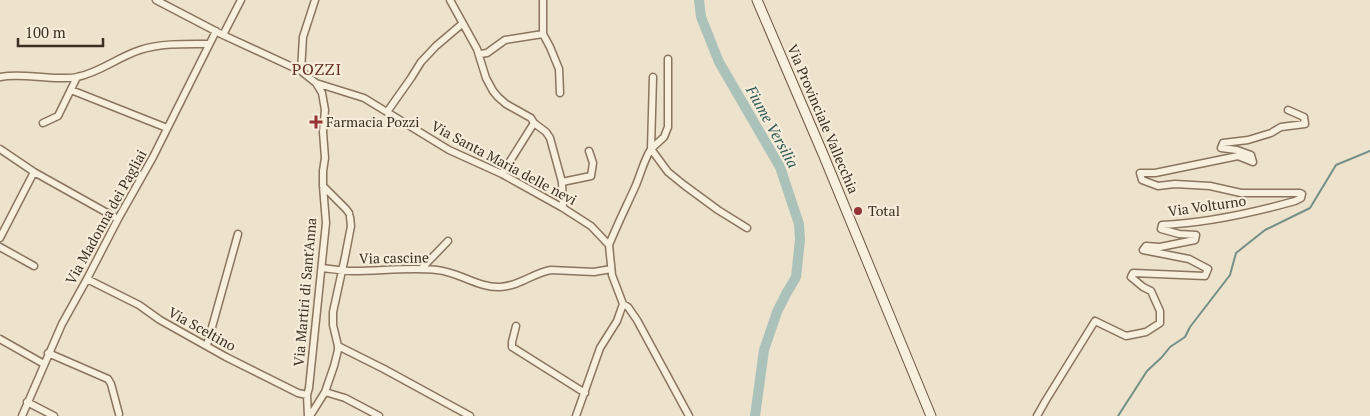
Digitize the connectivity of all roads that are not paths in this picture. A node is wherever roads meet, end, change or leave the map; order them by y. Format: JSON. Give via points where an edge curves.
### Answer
{"nodes":[{"id":1,"x":156,"y":0,"type":"edge"},
{"id":2,"x":241,"y":0,"type":"edge"},
{"id":3,"x":315,"y":0,"type":"edge"},
{"id":4,"x":450,"y":0,"type":"edge"},
{"id":5,"x":542,"y":0,"type":"edge"},
{"id":6,"x":757,"y":0,"type":"edge"},
{"id":7,"x":168,"y":3,"type":"edge"},
{"id":8,"x":462,"y":24,"type":"junction"},
{"id":9,"x":216,"y":31,"type":"junction"},
{"id":10,"x":543,"y":34,"type":"junction"},
{"id":11,"x":223,"y":35,"type":"junction"},
{"id":12,"x":209,"y":44,"type":"junction"},
{"id":13,"x":480,"y":54,"type":"junction"},
{"id":14,"x":668,"y":59,"type":"dead end"},
{"id":15,"x":301,"y":71,"type":"junction"},
{"id":16,"x":0,"y":76,"type":"edge"},
{"id":17,"x":77,"y":77,"type":"junction"},
{"id":18,"x":653,"y":78,"type":"dead end"},
{"id":19,"x":316,"y":83,"type":"junction"},
{"id":20,"x":71,"y":90,"type":"junction"},
{"id":21,"x":560,"y":93,"type":"dead end"},
{"id":22,"x":1288,"y":110,"type":"dead end"},
{"id":23,"x":387,"y":112,"type":"junction"},
{"id":24,"x":43,"y":123,"type":"dead end"},
{"id":25,"x":534,"y":123,"type":"junction"},
{"id":26,"x":167,"y":128,"type":"junction"},
{"id":27,"x":0,"y":149,"type":"edge"},
{"id":28,"x":651,"y":149,"type":"junction"},
{"id":29,"x":590,"y":151,"type":"dead end"},
{"id":30,"x":34,"y":172,"type":"junction"},
{"id":31,"x":502,"y":174,"type":"junction"},
{"id":32,"x":562,"y":182,"type":"junction"},
{"id":33,"x":323,"y":186,"type":"junction"},
{"id":34,"x":563,"y":208,"type":"junction"},
{"id":35,"x":118,"y":219,"type":"junction"},
{"id":36,"x":747,"y":228,"type":"dead end"},
{"id":37,"x":1,"y":234,"type":"edge"},
{"id":38,"x":238,"y":234,"type":"dead end"},
{"id":39,"x":448,"y":242,"type":"dead end"},
{"id":40,"x":609,"y":245,"type":"junction"},
{"id":41,"x":0,"y":246,"type":"edge"},
{"id":42,"x":34,"y":266,"type":"dead end"},
{"id":43,"x":322,"y":268,"type":"junction"},
{"id":44,"x":422,"y":268,"type":"junction"},
{"id":45,"x":611,"y":269,"type":"junction"},
{"id":46,"x":342,"y":270,"type":"junction"},
{"id":47,"x":87,"y":279,"type":"junction"},
{"id":48,"x":623,"y":304,"type":"junction"},
{"id":49,"x":516,"y":326,"type":"dead end"},
{"id":50,"x":0,"y":340,"type":"edge"},
{"id":51,"x":207,"y":345,"type":"junction"},
{"id":52,"x":338,"y":346,"type":"junction"},
{"id":53,"x":48,"y":353,"type":"junction"},
{"id":54,"x":44,"y":364,"type":"junction"},
{"id":55,"x":325,"y":392,"type":"junction"},
{"id":56,"x":585,"y":393,"type":"junction"},
{"id":57,"x":307,"y":395,"type":"junction"},
{"id":58,"x":28,"y":402,"type":"junction"},
{"id":59,"x":119,"y":414,"type":"dead end"},
{"id":60,"x":22,"y":416,"type":"edge"},
{"id":61,"x":54,"y":416,"type":"edge"},
{"id":62,"x":309,"y":416,"type":"edge"},
{"id":63,"x":379,"y":416,"type":"edge"},
{"id":64,"x":470,"y":416,"type":"edge"},
{"id":65,"x":576,"y":416,"type":"edge"},
{"id":66,"x":689,"y":416,"type":"edge"},
{"id":67,"x":931,"y":416,"type":"edge"},
{"id":68,"x":1037,"y":416,"type":"edge"}],
"edges":[{"from":1,"to":7,"type":"street"},
{"from":2,"to":11,"type":"street"},
{"from":3,"to":15,"type":"street","via":[[304,37]]},
{"from":4,"to":8,"type":"street"},
{"from":5,"to":10,"type":"street"},
{"from":6,"to":67,"type":"main road","name":"Via Provinciale Vallecchia"},
{"from":7,"to":9,"type":"street"},
{"from":8,"to":13,"type":"street"},
{"from":8,"to":23,"type":"street","via":[[421,62]]},
{"from":9,"to":11,"type":"street"},
{"from":9,"to":12,"type":"street","name":"Via Madonna dei Pagliai"},
{"from":10,"to":13,"type":"street","via":[[505,40]]},
{"from":10,"to":21,"type":"street","via":[[559,69]]},
{"from":11,"to":15,"type":"street"},
{"from":12,"to":17,"type":"street","via":[[152,47]]},
{"from":12,"to":26,"type":"street","name":"Via Madonna dei Pagliai"},
{"from":13,"to":25,"type":"street","via":[[486,78],[498,97]]},
{"from":14,"to":28,"type":"street","via":[[668,127],[664,137]]},
{"from":15,"to":19,"type":"street"},
{"from":16,"to":17,"type":"street"},
{"from":17,"to":20,"type":"street"},
{"from":18,"to":28,"type":"street"},
{"from":19,"to":23,"type":"street","name":"Via Santa Maria delle nevi","via":[[364,98]]},
{"from":19,"to":33,"type":"street","name":"Via Martiri di Sant'Anna","via":[[322,93],[325,110]]},
{"from":20,"to":24,"type":"street","via":[[58,116]]},
{"from":20,"to":26,"type":"street"},
{"from":22,"to":68,"type":"street","name":"Via Volturno","via":[[1304,117],[1305,124],[1281,127],[1248,140],[1223,143],[1221,148],[1237,150],[1250,156],[1253,162],[1238,156],[1140,173],[1142,180],[1158,186],[1175,184],[1210,186],[1241,193],[1302,194],[1295,201],[1257,212],[1162,225],[1161,229],[1196,235],[1195,240],[1146,246],[1143,250],[1189,259],[1208,270],[1205,276],[1133,273],[1131,277],[1151,291],[1160,311],[1160,323],[1146,332],[1126,336],[1095,321]]},
{"from":23,"to":31,"type":"street","name":"Via Santa Maria delle nevi","via":[[449,150]]},
{"from":25,"to":31,"type":"street"},
{"from":25,"to":32,"type":"street","via":[[550,138]]},
{"from":26,"to":35,"type":"street","name":"Via Madonna dei Pagliai"},
{"from":27,"to":30,"type":"street"},
{"from":28,"to":36,"type":"street","via":[[668,172],[684,186]]},
{"from":28,"to":40,"type":"street"},
{"from":29,"to":32,"type":"street","via":[[593,163],[591,176]]},
{"from":30,"to":35,"type":"street"},
{"from":30,"to":37,"type":"street"},
{"from":31,"to":34,"type":"street","name":"Via Santa Maria delle nevi"},
{"from":32,"to":34,"type":"street"},
{"from":33,"to":43,"type":"street","name":"Via Martiri di Sant'Anna","via":[[326,223]]},
{"from":33,"to":46,"type":"street","via":[[350,215],[351,226]]},
{"from":34,"to":40,"type":"street","name":"Via Santa Maria delle nevi","via":[[591,226]]},
{"from":35,"to":47,"type":"street","name":"Via Madonna dei Pagliai"},
{"from":38,"to":51,"type":"street"},
{"from":39,"to":44,"type":"street"},
{"from":40,"to":45,"type":"street"},
{"from":41,"to":42,"type":"street"},
{"from":43,"to":46,"type":"street","name":"Via cascine"},
{"from":43,"to":57,"type":"street","name":"Via Martiri di Sant'Anna"},
{"from":44,"to":45,"type":"street","name":"Via cascine","via":[[449,272],[499,287],[516,284],[544,271]]},
{"from":44,"to":46,"type":"street","name":"Via cascine"},
{"from":45,"to":48,"type":"street"},
{"from":46,"to":52,"type":"street","via":[[333,312]]},
{"from":47,"to":51,"type":"street","name":"Via Sceltino"},
{"from":47,"to":53,"type":"street","name":"Via Madonna dei Pagliai"},
{"from":48,"to":56,"type":"street","via":[[617,321],[600,348]]},
{"from":48,"to":66,"type":"street","via":[[637,320]]},
{"from":49,"to":56,"type":"street","via":[[512,347]]},
{"from":50,"to":54,"type":"street"},
{"from":51,"to":57,"type":"street","name":"Via Sceltino","via":[[298,394]]},
{"from":52,"to":55,"type":"street"},
{"from":52,"to":64,"type":"street"},
{"from":53,"to":54,"type":"street","name":"Via Madonna dei Pagliai"},
{"from":53,"to":59,"type":"street","via":[[108,379]]},
{"from":54,"to":58,"type":"street","name":"Via Madonna dei Pagliai"},
{"from":55,"to":62,"type":"street"},
{"from":55,"to":63,"type":"street","via":[[345,398]]},
{"from":56,"to":65,"type":"street"},
{"from":57,"to":62,"type":"street","name":"Via Martiri di Sant'Anna"},
{"from":58,"to":60,"type":"street","name":"Via Madonna dei Pagliai"},
{"from":58,"to":61,"type":"street"}]}
